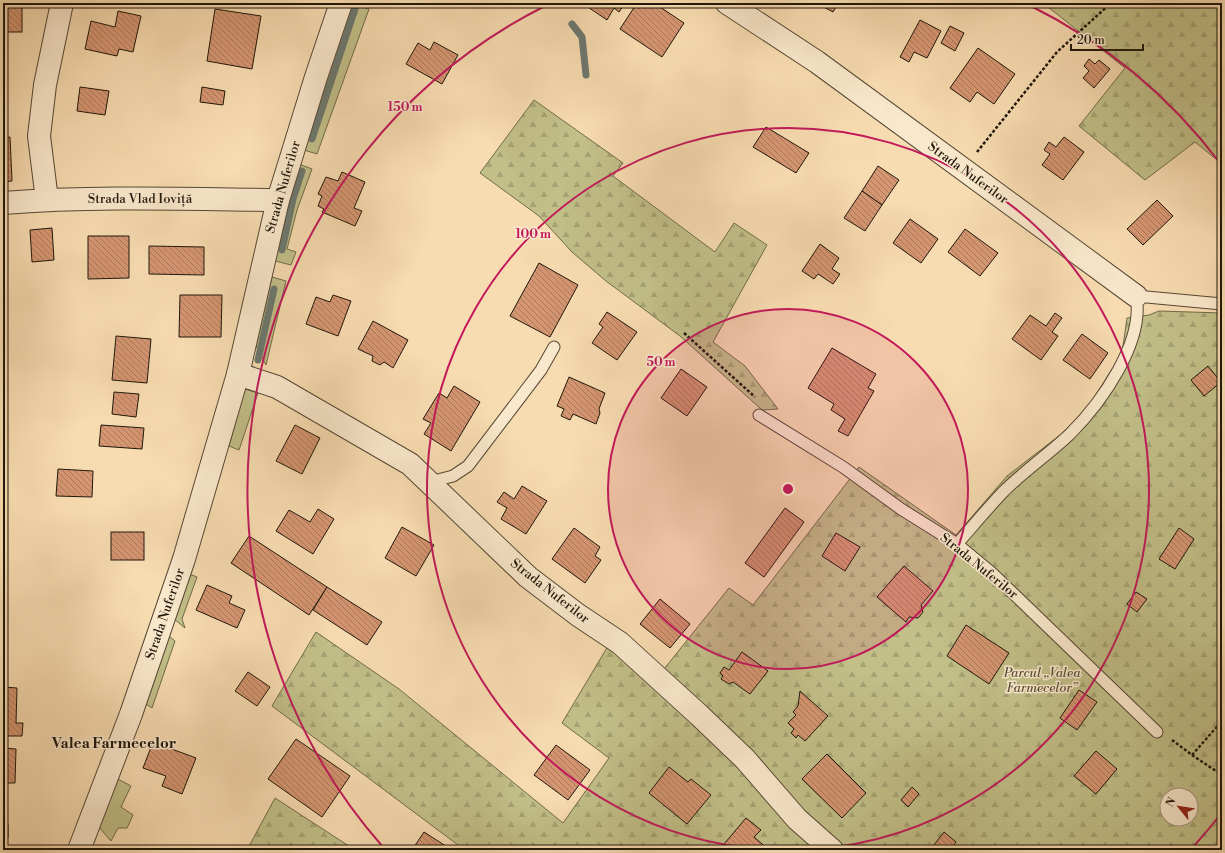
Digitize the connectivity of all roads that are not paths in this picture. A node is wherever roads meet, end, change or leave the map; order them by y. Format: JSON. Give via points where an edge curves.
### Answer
{"nodes":[{"id":1,"x":62,"y":3,"type":"edge"},
{"id":2,"x":341,"y":3,"type":"edge"},
{"id":3,"x":727,"y":3,"type":"edge"},
{"id":4,"x":47,"y":200,"type":"junction"},
{"id":5,"x":278,"y":200,"type":"junction"},
{"id":6,"x":3,"y":203,"type":"edge"},
{"id":7,"x":1136,"y":296,"type":"junction"},
{"id":8,"x":1222,"y":304,"type":"edge"},
{"id":9,"x":554,"y":347,"type":"dead end"},
{"id":10,"x":238,"y":374,"type":"junction"},
{"id":11,"x":759,"y":415,"type":"dead end"},
{"id":12,"x":430,"y":482,"type":"junction"},
{"id":13,"x":956,"y":544,"type":"junction"},
{"id":14,"x":1157,"y":732,"type":"road end"},
{"id":15,"x":79,"y":850,"type":"edge"},
{"id":16,"x":832,"y":850,"type":"edge"}],
"edges":[{"from":1,"to":4,"type":"street","via":[[45,84],[39,136]]},
{"from":2,"to":5,"type":"street","name":"Strada Nuferilor"},
{"from":3,"to":7,"type":"street","name":"Strada Nuferilor","via":[[817,62]]},
{"from":4,"to":5,"type":"street","name":"Strada Vlad Ioviță"},
{"from":4,"to":6,"type":"street","name":"Strada Vlad Ioviță"},
{"from":5,"to":10,"type":"street","name":"Strada Nuferilor"},
{"from":7,"to":8,"type":"lane"},
{"from":7,"to":13,"type":"lane","via":[[1138,320],[1128,352],[1091,410],[1070,434],[1003,492]]},
{"from":9,"to":12,"type":"lane","via":[[541,370],[468,466],[453,476]]},
{"from":10,"to":12,"type":"street","name":"Strada Nuferilor","via":[[277,387],[410,464]]},
{"from":10,"to":15,"type":"street","name":"Strada Nuferilor","via":[[184,559],[131,714]]},
{"from":11,"to":13,"type":"lane","name":"Strada Nuferilor","via":[[844,467],[901,509]]},
{"from":12,"to":16,"type":"street","name":"Strada Nuferilor","via":[[528,577],[620,643],[699,715],[745,759],[797,819]]},
{"from":13,"to":14,"type":"lane","name":"Strada Nuferilor","via":[[1024,602]]}]}
